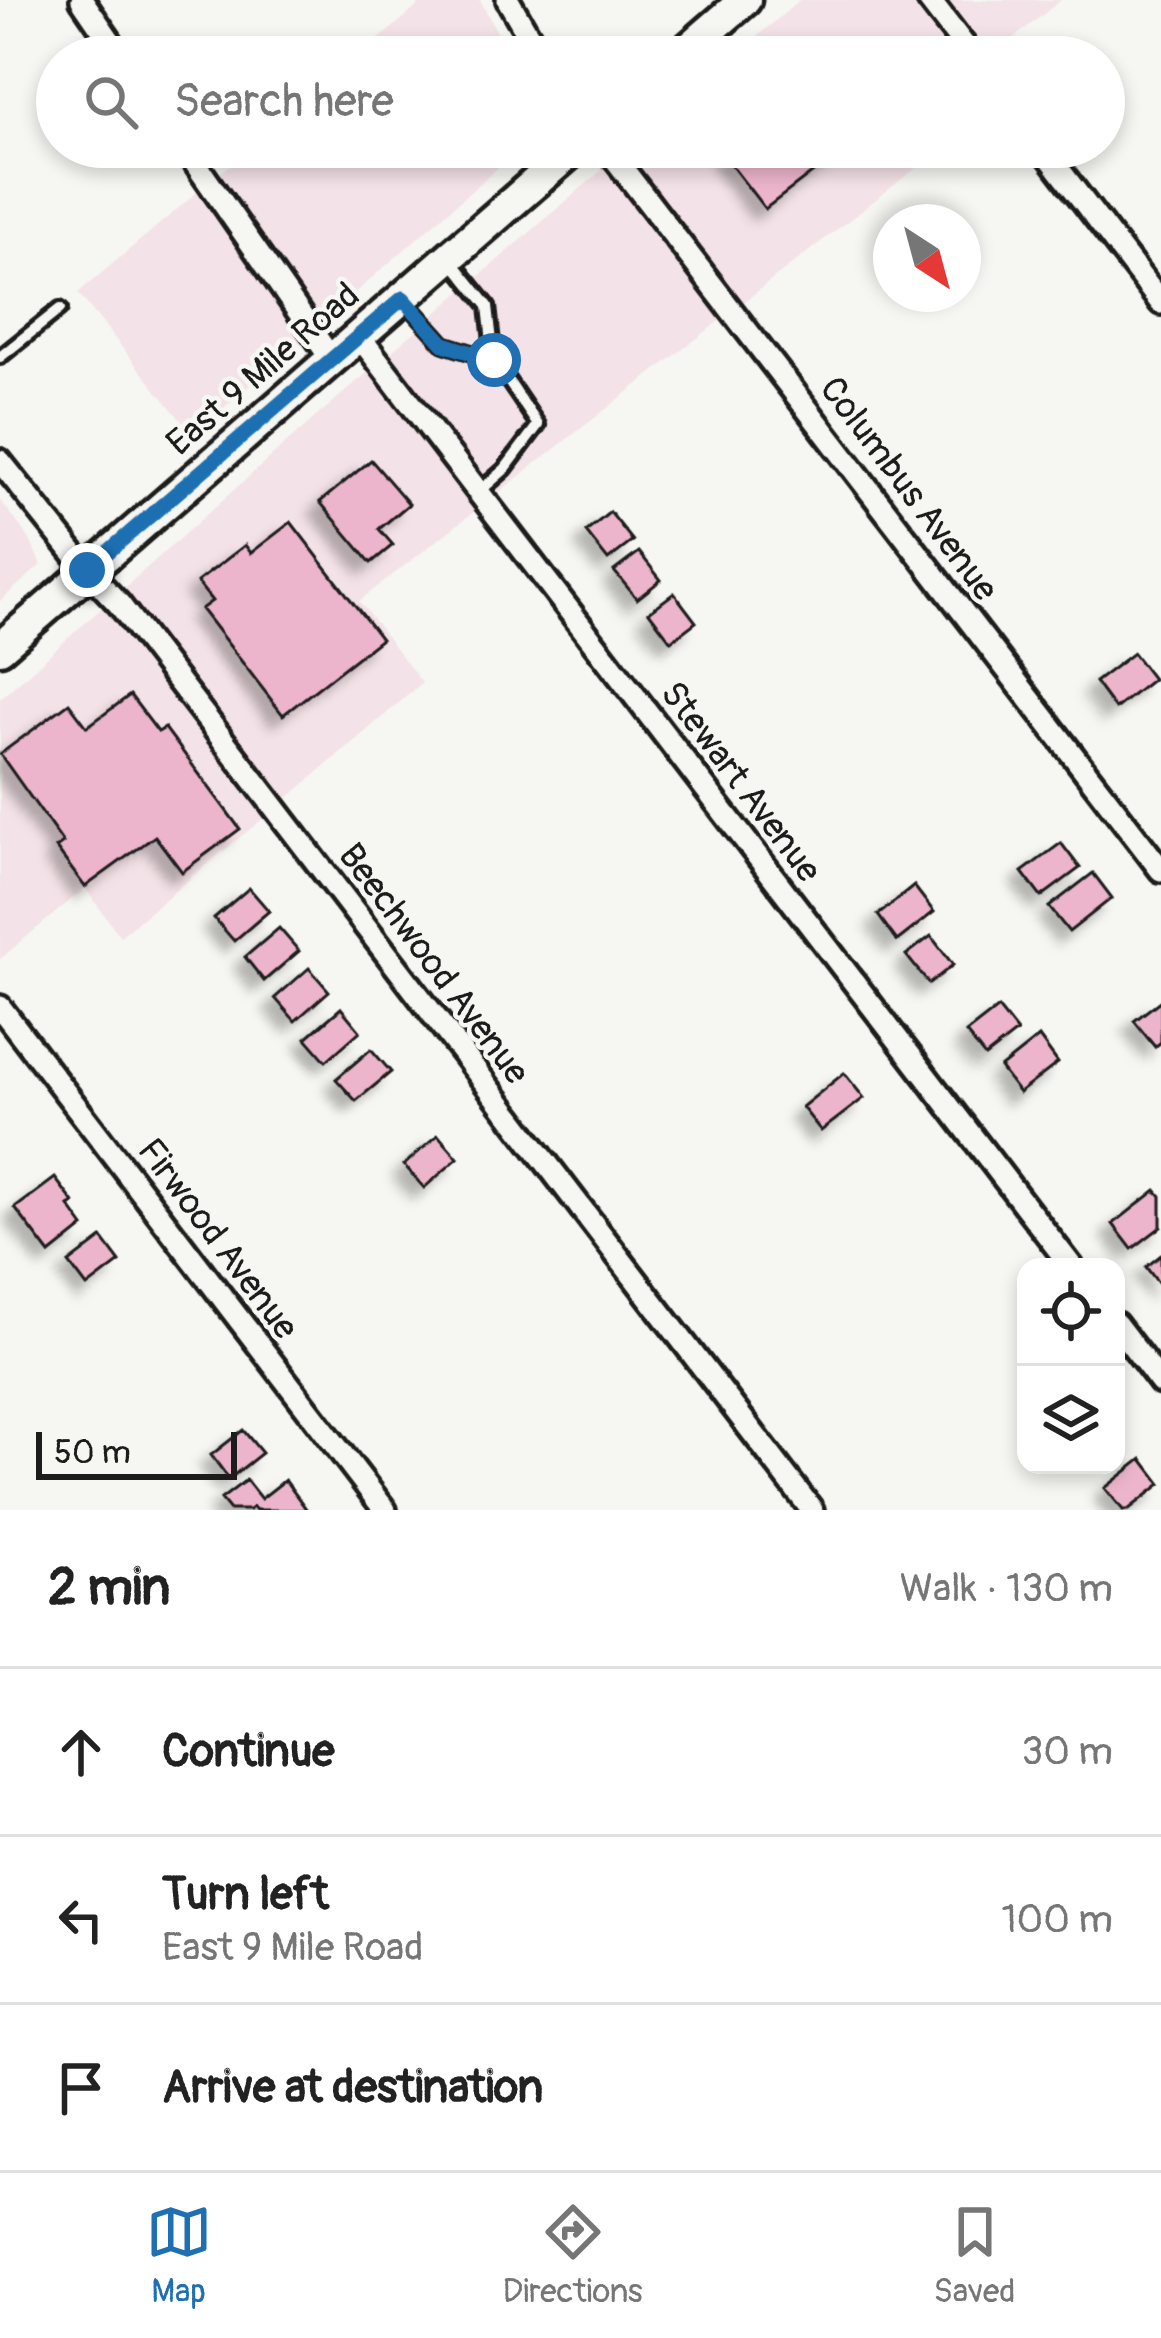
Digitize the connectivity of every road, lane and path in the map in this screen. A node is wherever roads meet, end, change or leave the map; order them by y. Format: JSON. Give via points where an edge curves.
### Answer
{"nodes":[{"id":1,"x":82,"y":0,"type":"edge"},
{"id":2,"x":508,"y":0,"type":"edge"},
{"id":3,"x":745,"y":0,"type":"edge"},
{"id":4,"x":929,"y":0,"type":"edge"},
{"id":5,"x":107,"y":36,"type":"edge"},
{"id":6,"x":529,"y":36,"type":"edge"},
{"id":7,"x":704,"y":36,"type":"edge"},
{"id":8,"x":957,"y":36,"type":"edge"},
{"id":9,"x":199,"y":168,"type":"edge"},
{"id":10,"x":552,"y":168,"type":"edge"},
{"id":11,"x":622,"y":168,"type":"edge"},
{"id":12,"x":1058,"y":168,"type":"edge"},
{"id":13,"x":449,"y":257,"type":"junction"},
{"id":14,"x":403,"y":298,"type":"junction"},
{"id":15,"x":1161,"y":303,"type":"edge"},
{"id":16,"x":60,"y":309,"type":"dead end"},
{"id":17,"x":359,"y":336,"type":"junction"},
{"id":18,"x":0,"y":357,"type":"edge"},
{"id":19,"x":332,"y":360,"type":"junction"},
{"id":20,"x":494,"y":360,"type":"junction"},
{"id":21,"x":0,"y":461,"type":"edge"},
{"id":22,"x":479,"y":491,"type":"junction"},
{"id":23,"x":87,"y":570,"type":"junction"},
{"id":24,"x":0,"y":647,"type":"edge"},
{"id":25,"x":1161,"y":870,"type":"edge"},
{"id":26,"x":0,"y":1006,"type":"edge"},
{"id":27,"x":1065,"y":1258,"type":"edge"},
{"id":28,"x":1125,"y":1336,"type":"edge"},
{"id":29,"x":1161,"y":1383,"type":"edge"},
{"id":30,"x":385,"y":1510,"type":"edge"},
{"id":31,"x":812,"y":1510,"type":"edge"}],
"edges":[{"from":1,"to":5,"type":"street"},
{"from":2,"to":6,"type":"street"},
{"from":3,"to":7,"type":"main road"},
{"from":4,"to":8,"type":"street"},
{"from":9,"to":19,"type":"street"},
{"from":10,"to":13,"type":"main road","name":"East 9 Mile Road"},
{"from":11,"to":25,"type":"street","name":"Columbus Avenue"},
{"from":12,"to":15,"type":"street"},
{"from":13,"to":14,"type":"main road","name":"East 9 Mile Road"},
{"from":13,"to":20,"type":"lane","via":[[488,306]]},
{"from":14,"to":17,"type":"main road","name":"East 9 Mile Road"},
{"from":14,"to":20,"type":"lane","via":[[444,344]]},
{"from":16,"to":18,"type":"lane"},
{"from":17,"to":19,"type":"main road","name":"East 9 Mile Road"},
{"from":17,"to":22,"type":"street","name":"Stewart Avenue"},
{"from":19,"to":23,"type":"main road","name":"East 9 Mile Road"},
{"from":20,"to":22,"type":"lane","via":[[538,425]]},
{"from":21,"to":23,"type":"street","name":"Beechwood Avenue"},
{"from":22,"to":27,"type":"street","name":"Stewart Avenue"},
{"from":23,"to":24,"type":"main road","name":"East 9 Mile Road"},
{"from":23,"to":31,"type":"street","name":"Beechwood Avenue"},
{"from":26,"to":30,"type":"street","name":"Firwood Avenue"},
{"from":28,"to":29,"type":"street"}]}
